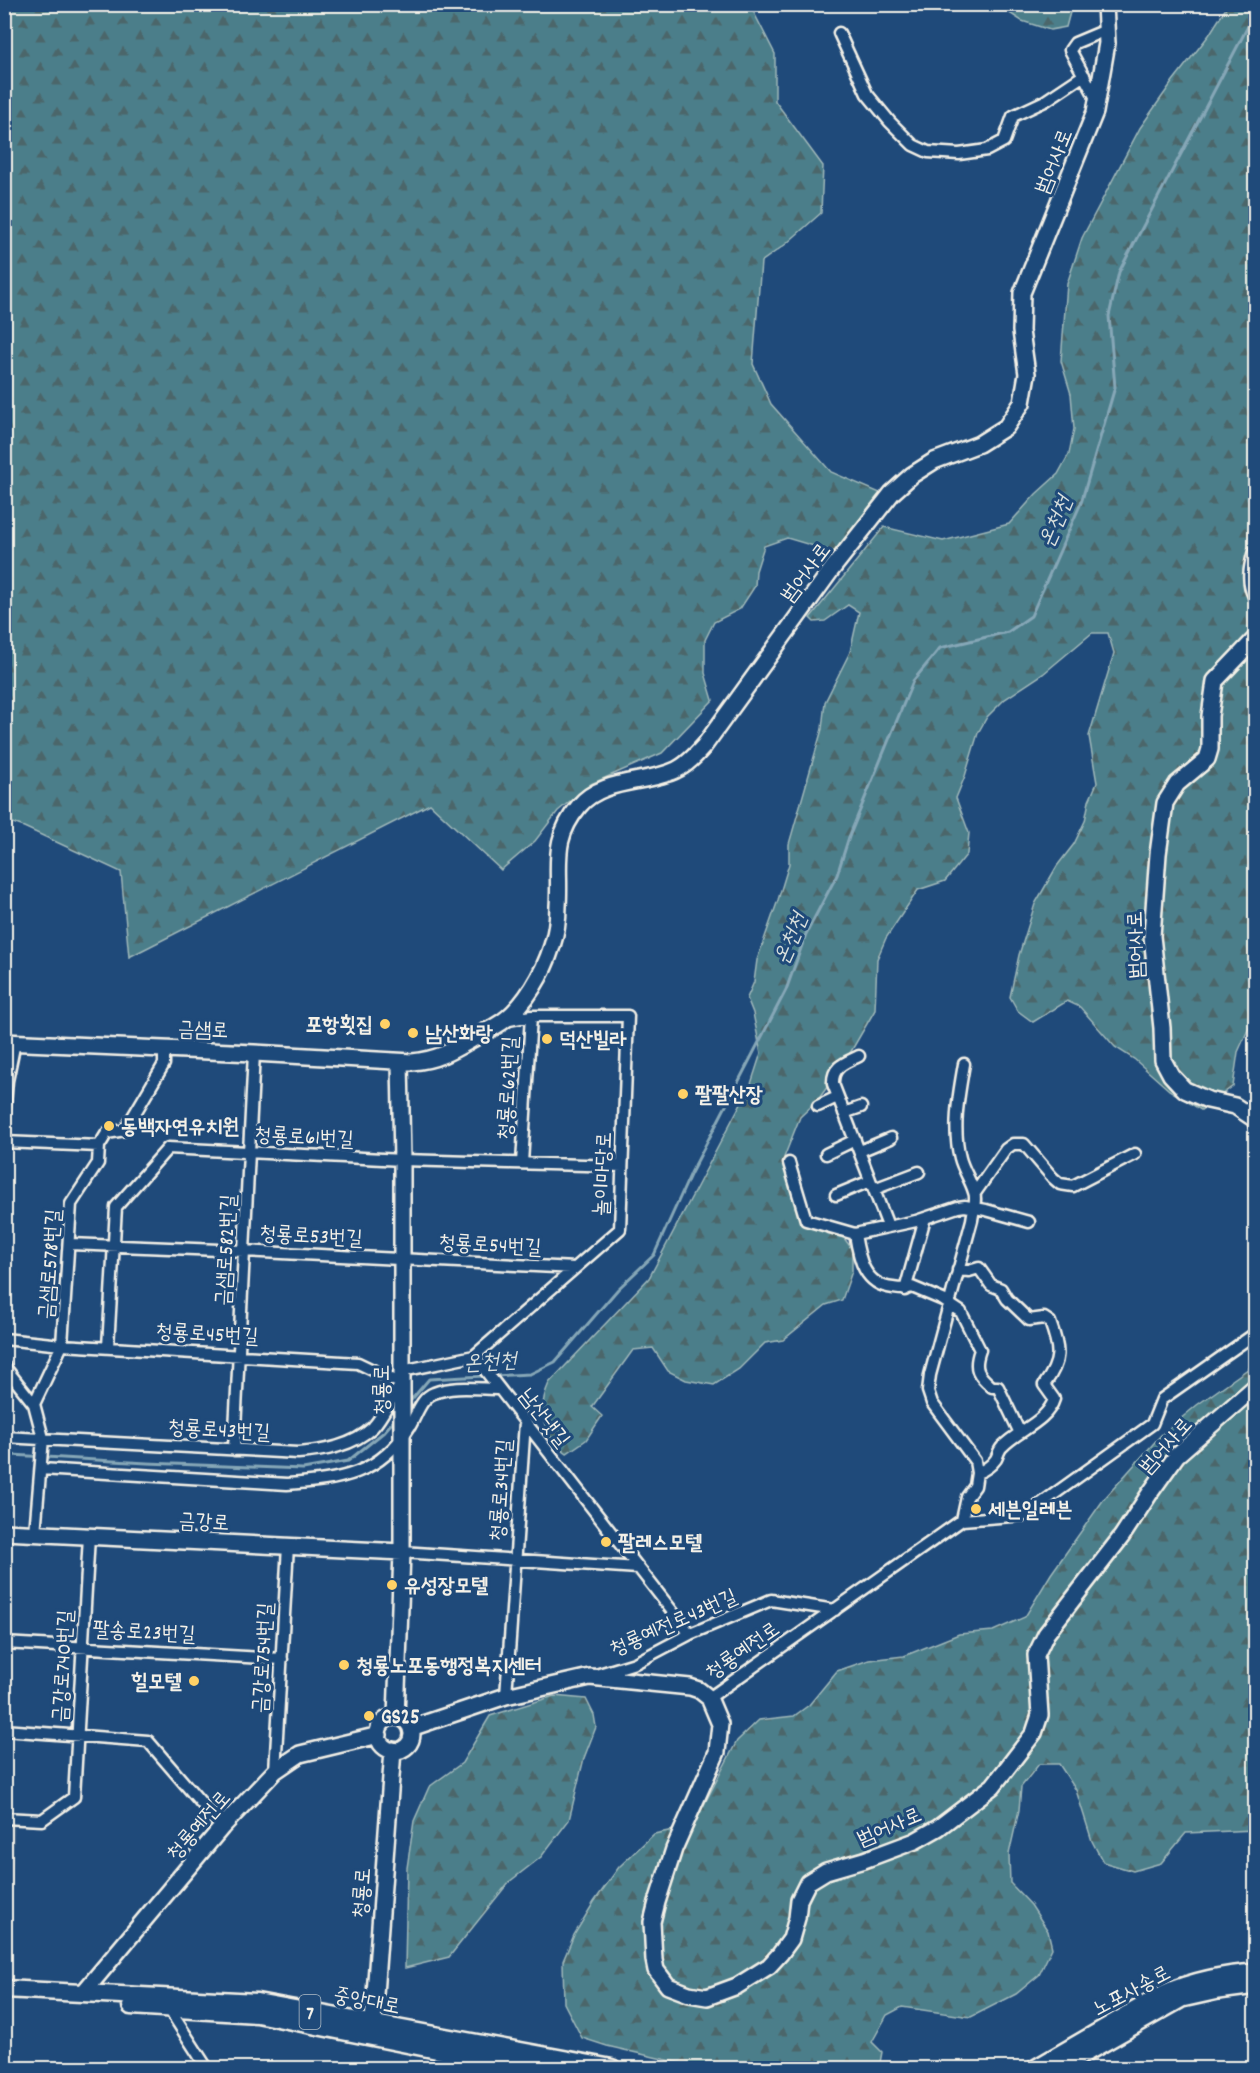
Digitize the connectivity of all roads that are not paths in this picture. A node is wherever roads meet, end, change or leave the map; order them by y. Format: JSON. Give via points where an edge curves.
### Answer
{"nodes":[{"id":1,"x":1105,"y":4,"type":"edge"},
{"id":2,"x":1106,"y":30,"type":"junction"},
{"id":3,"x":839,"y":33,"type":"dead end"},
{"id":4,"x":1084,"y":75,"type":"junction"},
{"id":5,"x":1097,"y":100,"type":"junction"},
{"id":6,"x":1256,"y":553,"type":"edge"},
{"id":7,"x":1256,"y":595,"type":"edge"},
{"id":8,"x":1256,"y":638,"type":"edge"},
{"id":9,"x":531,"y":1016,"type":"junction"},
{"id":10,"x":503,"y":1021,"type":"junction"},
{"id":11,"x":10,"y":1042,"type":"edge"},
{"id":12,"x":164,"y":1049,"type":"junction"},
{"id":13,"x":254,"y":1053,"type":"junction"},
{"id":14,"x":859,"y":1056,"type":"dead end"},
{"id":15,"x":400,"y":1062,"type":"junction"},
{"id":16,"x":963,"y":1064,"type":"dead end"},
{"id":17,"x":837,"y":1097,"type":"junction"},
{"id":18,"x":818,"y":1107,"type":"dead end"},
{"id":19,"x":861,"y":1107,"type":"dead end"},
{"id":20,"x":844,"y":1113,"type":"junction"},
{"id":21,"x":4,"y":1116,"type":"edge"},
{"id":22,"x":1256,"y":1122,"type":"edge"},
{"id":23,"x":891,"y":1138,"type":"dead end"},
{"id":24,"x":4,"y":1142,"type":"edge"},
{"id":25,"x":99,"y":1146,"type":"junction"},
{"id":26,"x":858,"y":1146,"type":"junction"},
{"id":27,"x":249,"y":1152,"type":"junction"},
{"id":28,"x":826,"y":1154,"type":"dead end"},
{"id":29,"x":1135,"y":1154,"type":"dead end"},
{"id":30,"x":402,"y":1160,"type":"junction"},
{"id":31,"x":522,"y":1163,"type":"junction"},
{"id":32,"x":789,"y":1163,"type":"dead end"},
{"id":33,"x":622,"y":1166,"type":"junction"},
{"id":34,"x":919,"y":1172,"type":"dead end"},
{"id":35,"x":872,"y":1185,"type":"junction"},
{"id":36,"x":975,"y":1194,"type":"junction"},
{"id":37,"x":836,"y":1195,"type":"dead end"},
{"id":38,"x":974,"y":1208,"type":"junction"},
{"id":39,"x":924,"y":1218,"type":"junction"},
{"id":40,"x":1029,"y":1221,"type":"dead end"},
{"id":41,"x":888,"y":1226,"type":"junction"},
{"id":42,"x":855,"y":1234,"type":"junction"},
{"id":43,"x":70,"y":1244,"type":"junction"},
{"id":44,"x":114,"y":1246,"type":"junction"},
{"id":45,"x":244,"y":1251,"type":"junction"},
{"id":46,"x":402,"y":1259,"type":"junction"},
{"id":47,"x":575,"y":1268,"type":"junction"},
{"id":48,"x":958,"y":1270,"type":"junction"},
{"id":49,"x":905,"y":1290,"type":"junction"},
{"id":50,"x":949,"y":1304,"type":"junction"},
{"id":51,"x":1256,"y":1333,"type":"edge"},
{"id":52,"x":4,"y":1340,"type":"edge"},
{"id":53,"x":62,"y":1345,"type":"junction"},
{"id":54,"x":108,"y":1347,"type":"junction"},
{"id":55,"x":239,"y":1354,"type":"junction"},
{"id":56,"x":474,"y":1356,"type":"junction"},
{"id":57,"x":4,"y":1366,"type":"edge"},
{"id":58,"x":402,"y":1378,"type":"junction"},
{"id":59,"x":1256,"y":1386,"type":"edge"},
{"id":60,"x":499,"y":1389,"type":"junction"},
{"id":61,"x":34,"y":1404,"type":"junction"},
{"id":62,"x":525,"y":1422,"type":"junction"},
{"id":63,"x":1020,"y":1433,"type":"junction"},
{"id":64,"x":4,"y":1437,"type":"edge"},
{"id":65,"x":402,"y":1437,"type":"junction"},
{"id":66,"x":42,"y":1442,"type":"junction"},
{"id":67,"x":234,"y":1450,"type":"junction"},
{"id":68,"x":41,"y":1467,"type":"junction"},
{"id":69,"x":977,"y":1473,"type":"junction"},
{"id":70,"x":962,"y":1520,"type":"junction"},
{"id":71,"x":4,"y":1532,"type":"edge"},
{"id":72,"x":35,"y":1533,"type":"junction"},
{"id":73,"x":89,"y":1536,"type":"junction"},
{"id":74,"x":288,"y":1546,"type":"junction"},
{"id":75,"x":402,"y":1552,"type":"junction"},
{"id":76,"x":515,"y":1560,"type":"junction"},
{"id":77,"x":638,"y":1568,"type":"junction"},
{"id":78,"x":835,"y":1610,"type":"junction"},
{"id":79,"x":690,"y":1634,"type":"junction"},
{"id":80,"x":4,"y":1643,"type":"edge"},
{"id":81,"x":82,"y":1647,"type":"junction"},
{"id":82,"x":282,"y":1659,"type":"junction"},
{"id":83,"x":590,"y":1677,"type":"junction"},
{"id":84,"x":506,"y":1696,"type":"junction"},
{"id":85,"x":710,"y":1698,"type":"junction"},
{"id":86,"x":396,"y":1717,"type":"junction"},
{"id":87,"x":411,"y":1728,"type":"junction"},
{"id":88,"x":4,"y":1730,"type":"edge"},
{"id":89,"x":77,"y":1734,"type":"junction"},
{"id":90,"x":379,"y":1735,"type":"junction"},
{"id":91,"x":393,"y":1750,"type":"junction"},
{"id":92,"x":275,"y":1771,"type":"junction"},
{"id":93,"x":4,"y":1818,"type":"edge"},
{"id":94,"x":222,"y":1827,"type":"junction"},
{"id":95,"x":1256,"y":1972,"type":"edge"},
{"id":96,"x":1256,"y":1986,"type":"edge"},
{"id":97,"x":4,"y":1989,"type":"edge"},
{"id":98,"x":83,"y":1993,"type":"junction"},
{"id":99,"x":4,"y":1999,"type":"edge"},
{"id":100,"x":169,"y":2009,"type":"junction"},
{"id":101,"x":372,"y":2031,"type":"junction"},
{"id":102,"x":207,"y":2068,"type":"edge"},
{"id":103,"x":528,"y":2068,"type":"edge"},
{"id":104,"x":612,"y":2068,"type":"edge"},
{"id":105,"x":1035,"y":2068,"type":"edge"},
{"id":106,"x":1060,"y":2068,"type":"edge"}],
"edges":[{"from":1,"to":2,"type":"street","name":"범어사로"},
{"from":2,"to":4,"type":"street","via":[[1075,42],[1071,50]]},
{"from":2,"to":5,"type":"street","name":"범어사로"},
{"from":3,"to":4,"type":"street","via":[[867,94],[913,145],[928,152],[959,154],[987,150],[1004,141],[1013,116],[1045,101]]},
{"from":4,"to":5,"type":"street"},
{"from":5,"to":10,"type":"street","name":"범어사로","via":[[1022,293],[1021,331],[1028,374],[1022,403],[1006,427],[979,444],[934,461],[892,493],[691,760],[676,770],[606,788],[581,803],[565,825],[558,852],[553,945],[520,1004]]},
{"from":6,"to":7,"type":"street","via":[[1251,571]]},
{"from":8,"to":22,"type":"street","name":"범어사로","via":[[1215,681],[1207,759],[1177,784],[1165,802],[1152,936],[1163,1060],[1185,1090],[1235,1106]]},
{"from":9,"to":10,"type":"street","name":"놀이마당로"},
{"from":9,"to":31,"type":"street","name":"청룡로62번길"},
{"from":9,"to":33,"type":"street","name":"놀이마당로","via":[[628,1016]]},
{"from":10,"to":15,"type":"street","name":"범어사로","via":[[443,1056]]},
{"from":11,"to":12,"type":"street","name":"금샘로"},
{"from":11,"to":21,"type":"street"},
{"from":12,"to":13,"type":"street","name":"금샘로"},
{"from":12,"to":25,"type":"street","via":[[164,1064],[125,1130],[107,1132]]},
{"from":13,"to":15,"type":"street","name":"금샘로"},
{"from":13,"to":27,"type":"street","name":"금샘로582번길"},
{"from":14,"to":17,"type":"street","via":[[832,1075]]},
{"from":15,"to":30,"type":"street","name":"청룡로"},
{"from":16,"to":36,"type":"street","via":[[958,1096],[959,1157]]},
{"from":17,"to":18,"type":"street"},
{"from":17,"to":20,"type":"street"},
{"from":19,"to":20,"type":"street"},
{"from":20,"to":26,"type":"street"},
{"from":23,"to":26,"type":"street"},
{"from":24,"to":25,"type":"street"},
{"from":25,"to":43,"type":"street","name":"금샘로578번길","via":[[98,1162],[72,1204]]},
{"from":26,"to":28,"type":"street"},
{"from":26,"to":35,"type":"street"},
{"from":27,"to":30,"type":"street","name":"청룡로61번길"},
{"from":27,"to":44,"type":"street","name":"청룡로61번길","via":[[168,1148],[116,1207]]},
{"from":27,"to":45,"type":"street","name":"금샘로582번길"},
{"from":29,"to":36,"type":"street","via":[[1073,1186],[1060,1184],[1024,1144],[1013,1144]]},
{"from":30,"to":31,"type":"street","name":"청룡로62번길"},
{"from":30,"to":46,"type":"street","name":"청룡로"},
{"from":31,"to":33,"type":"street","name":"청룡로62번길"},
{"from":32,"to":42,"type":"street","via":[[806,1220]]},
{"from":33,"to":47,"type":"street","name":"놀이마당로","via":[[620,1229]]},
{"from":34,"to":35,"type":"street"},
{"from":35,"to":37,"type":"street"},
{"from":35,"to":41,"type":"street"},
{"from":36,"to":38,"type":"street"},
{"from":38,"to":39,"type":"street","via":[[958,1207]]},
{"from":38,"to":40,"type":"street"},
{"from":38,"to":48,"type":"street"},
{"from":39,"to":41,"type":"street"},
{"from":39,"to":49,"type":"street"},
{"from":41,"to":42,"type":"street"},
{"from":42,"to":49,"type":"street","via":[[863,1267],[873,1281],[881,1287]]},
{"from":43,"to":44,"type":"street","name":"청룡로53번길"},
{"from":43,"to":53,"type":"street","name":"금샘로578번길"},
{"from":44,"to":45,"type":"street","name":"청룡로53번길"},
{"from":44,"to":54,"type":"street"},
{"from":45,"to":46,"type":"street","name":"청룡로53번길"},
{"from":45,"to":55,"type":"street","name":"금샘로582번길"},
{"from":46,"to":47,"type":"street","name":"청룡로54번길"},
{"from":46,"to":58,"type":"street","name":"청룡로"},
{"from":47,"to":56,"type":"street","name":"놀이마당로"},
{"from":48,"to":50,"type":"street"},
{"from":48,"to":63,"type":"street","via":[[980,1268],[1022,1316],[1050,1322],[1058,1362],[1044,1385],[1054,1399],[1052,1407]]},
{"from":49,"to":50,"type":"street","via":[[912,1287]]},
{"from":50,"to":63,"type":"street","via":[[961,1312],[980,1350],[979,1376],[992,1387],[998,1387]]},
{"from":50,"to":69,"type":"street","via":[[928,1391],[975,1461]]},
{"from":51,"to":70,"type":"street","via":[[1162,1399],[1152,1424],[1025,1515]]},
{"from":52,"to":53,"type":"street","name":"청룡로45번길"},
{"from":53,"to":54,"type":"street","name":"청룡로45번길"},
{"from":53,"to":61,"type":"street","name":"금샘로578번길"},
{"from":54,"to":55,"type":"street","name":"청룡로45번길"},
{"from":55,"to":58,"type":"street","name":"청룡로45번길","via":[[358,1363]]},
{"from":55,"to":67,"type":"street","name":"금샘로582번길"},
{"from":56,"to":58,"type":"street","name":"놀이마당로"},
{"from":56,"to":60,"type":"street"},
{"from":57,"to":61,"type":"street"},
{"from":58,"to":65,"type":"street","name":"청룡로"},
{"from":58,"to":67,"type":"street","name":"청룡로43번길","via":[[372,1427],[339,1446],[298,1453]]},
{"from":59,"to":85,"type":"street","name":"범어사로","via":[[1178,1455],[1122,1536],[1046,1634],[1036,1655],[1040,1715],[1034,1733],[993,1786],[915,1841],[826,1871],[808,1882],[799,1900],[791,1939],[780,1954],[769,1966],[737,1986],[707,1997],[668,1986],[656,1970],[652,1922],[674,1850],[717,1752],[720,1724]]},
{"from":60,"to":62,"type":"street","name":"남산냇길"},
{"from":60,"to":65,"type":"street","name":"남산냇길","via":[[456,1388],[434,1393],[423,1401]]},
{"from":61,"to":66,"type":"street"},
{"from":62,"to":76,"type":"street","name":"청룡로34번길"},
{"from":62,"to":77,"type":"street","name":"남산냇길"},
{"from":63,"to":69,"type":"street","via":[[1001,1448],[988,1468]]},
{"from":64,"to":66,"type":"street","name":"청룡로43번길"},
{"from":65,"to":68,"type":"street","name":"남산냇길","via":[[384,1458],[357,1472],[324,1481],[287,1484]]},
{"from":65,"to":75,"type":"street","name":"청룡로"},
{"from":66,"to":67,"type":"street","name":"청룡로43번길"},
{"from":66,"to":68,"type":"street"},
{"from":68,"to":72,"type":"street"},
{"from":69,"to":70,"type":"street"},
{"from":70,"to":78,"type":"street","name":"청룡예전로"},
{"from":71,"to":72,"type":"street","name":"금강로"},
{"from":72,"to":73,"type":"street","name":"금강로"},
{"from":73,"to":74,"type":"street","name":"금강로"},
{"from":73,"to":81,"type":"street","name":"금강로740번길"},
{"from":74,"to":75,"type":"street","name":"금강로"},
{"from":74,"to":82,"type":"street","name":"금강로754번길"},
{"from":75,"to":76,"type":"street","name":"청룡로34번길"},
{"from":75,"to":86,"type":"street","name":"청룡로"},
{"from":76,"to":77,"type":"street","name":"청룡로34번길"},
{"from":76,"to":84,"type":"street","name":"청룡로34번길"},
{"from":77,"to":79,"type":"street","name":"남산냇길"},
{"from":78,"to":79,"type":"street","name":"청룡예전로43번길","via":[[771,1600]]},
{"from":78,"to":85,"type":"street","name":"청룡예전로"},
{"from":79,"to":83,"type":"street","name":"청룡예전로43번길","via":[[635,1663]]},
{"from":80,"to":81,"type":"street","name":"팔송로23번길"},
{"from":81,"to":82,"type":"street","name":"팔송로23번길"},
{"from":81,"to":89,"type":"street","name":"금강로740번길"},
{"from":82,"to":92,"type":"street","name":"금강로754번길"},
{"from":83,"to":84,"type":"street","name":"청룡예전로"},
{"from":83,"to":85,"type":"street","name":"청룡예전로","via":[[690,1687]]},
{"from":84,"to":87,"type":"street","name":"청룡예전로"},
{"from":86,"to":87,"type":"street","via":[[406,1720]]},
{"from":86,"to":90,"type":"street","via":[[381,1724]]},
{"from":87,"to":91,"type":"street","via":[[408,1745]]},
{"from":88,"to":89,"type":"street"},
{"from":89,"to":93,"type":"street","name":"금강로740번길","via":[[74,1797],[42,1820]]},
{"from":89,"to":94,"type":"street","via":[[148,1741]]},
{"from":90,"to":91,"type":"street","via":[[383,1745]]},
{"from":90,"to":92,"type":"street","name":"청룡예전로","via":[[300,1754]]},
{"from":91,"to":101,"type":"street","name":"청룡로"},
{"from":92,"to":94,"type":"street","name":"청룡예전로"},
{"from":94,"to":98,"type":"street","name":"청룡예전로"},
{"from":95,"to":105,"type":"street","name":"노포사송로","via":[[1223,1975],[1178,1987]]},
{"from":96,"to":106,"type":"street","name":"노포사송로","via":[[1182,2000]]},
{"from":97,"to":98,"type":"main road","name":"중앙대로","number":"7"},
{"from":98,"to":101,"type":"main road","name":"중앙대로","number":"7","via":[[257,2002]]},
{"from":99,"to":100,"type":"main road","name":"중앙대로","number":"7"},
{"from":100,"to":101,"type":"main road","name":"중앙대로","number":"7","via":[[257,2014]]},
{"from":100,"to":102,"type":"street"},
{"from":101,"to":103,"type":"main road","name":"중앙대로","number":"7"},
{"from":101,"to":104,"type":"main road","name":"중앙대로","number":"7"}]}
